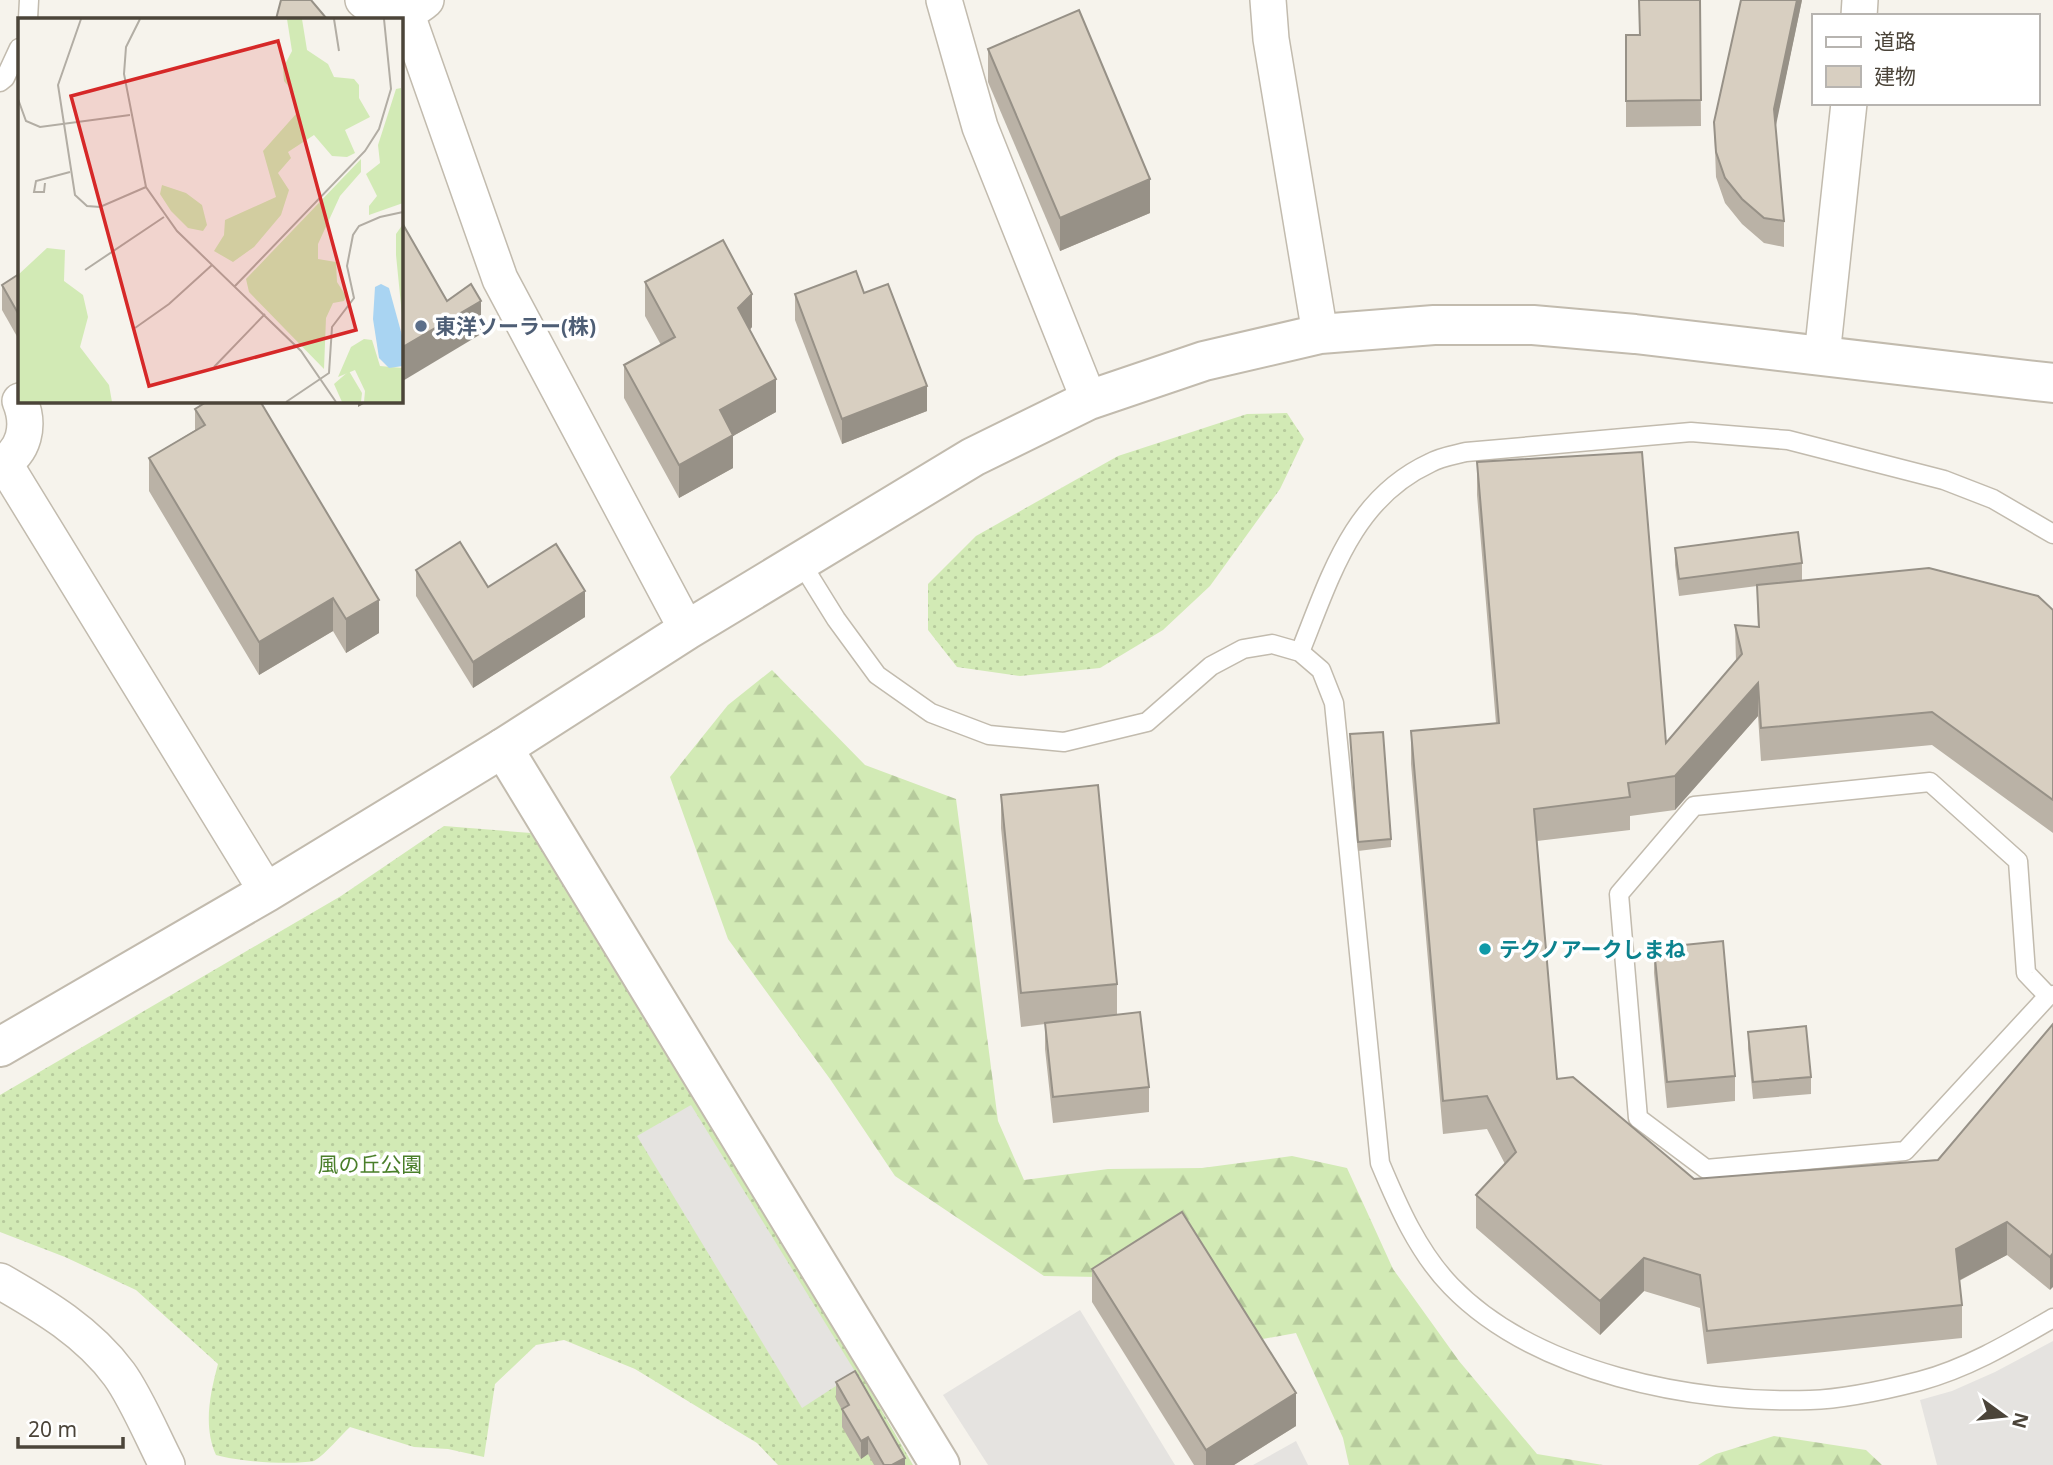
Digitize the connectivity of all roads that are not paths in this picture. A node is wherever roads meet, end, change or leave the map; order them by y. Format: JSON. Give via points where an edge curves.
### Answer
{"nodes":[{"id":1,"x":29,"y":0,"type":"edge"},
{"id":2,"x":363,"y":0,"type":"edge"},
{"id":3,"x":944,"y":0,"type":"edge"},
{"id":4,"x":1268,"y":0,"type":"edge"},
{"id":5,"x":416,"y":6,"type":"edge"},
{"id":6,"x":28,"y":18,"type":"edge"},
{"id":7,"x":18,"y":50,"type":"edge"},
{"id":8,"x":0,"y":82,"type":"edge"},
{"id":9,"x":1849,"y":105,"type":"edge"},
{"id":10,"x":1320,"y":334,"type":"junction"},
{"id":11,"x":1822,"y":356,"type":"junction"},
{"id":12,"x":0,"y":382,"type":"edge"},
{"id":13,"x":2053,"y":383,"type":"edge"},
{"id":14,"x":18,"y":399,"type":"edge"},
{"id":15,"x":1089,"y":400,"type":"junction"},
{"id":16,"x":20,"y":402,"type":"edge"},
{"id":17,"x":2,"y":464,"type":"edge"},
{"id":18,"x":2053,"y":534,"type":"edge"},
{"id":19,"x":800,"y":561,"type":"junction"},
{"id":20,"x":687,"y":630,"type":"junction"},
{"id":21,"x":1300,"y":652,"type":"junction"},
{"id":22,"x":503,"y":748,"type":"junction"},
{"id":23,"x":267,"y":892,"type":"junction"},
{"id":24,"x":2050,"y":995,"type":"edge"},
{"id":25,"x":0,"y":1047,"type":"edge"},
{"id":26,"x":0,"y":1281,"type":"edge"},
{"id":27,"x":2053,"y":1318,"type":"edge"},
{"id":28,"x":167,"y":1465,"type":"edge"},
{"id":29,"x":940,"y":1465,"type":"edge"}],
"edges":[{"from":1,"to":6,"type":"lane"},
{"from":2,"to":5,"type":"street","via":[[382,11]]},
{"from":3,"to":15,"type":"street","via":[[980,127]]},
{"from":4,"to":10,"type":"street"},
{"from":5,"to":20,"type":"street","via":[[500,279]]},
{"from":7,"to":8,"type":"lane"},
{"from":9,"to":11,"type":"street"},
{"from":10,"to":11,"type":"street","via":[[1434,325],[1534,325]]},
{"from":10,"to":15,"type":"street","via":[[1204,361]]},
{"from":11,"to":13,"type":"street"},
{"from":12,"to":14,"type":"street"},
{"from":15,"to":19,"type":"street","via":[[974,457]]},
{"from":16,"to":17,"type":"street","via":[[26,425],[23,440]]},
{"from":17,"to":23,"type":"street"},
{"from":18,"to":21,"type":"lane","via":[[1993,499],[1944,480],[1788,440],[1691,432],[1465,452],[1432,461],[1404,476],[1378,499],[1341,551]]},
{"from":19,"to":20,"type":"street"},
{"from":19,"to":21,"type":"lane","via":[[877,675],[931,713],[989,735],[1064,742],[1147,722],[1211,666],[1243,649],[1272,644]]},
{"from":20,"to":22,"type":"street"},
{"from":21,"to":27,"type":"lane","via":[[1321,670],[1334,703],[1380,1163],[1418,1242],[1451,1286],[1514,1335],[1559,1357],[1707,1396],[1759,1400],[1813,1400],[1922,1381],[1986,1357]]},
{"from":22,"to":23,"type":"street"},
{"from":22,"to":29,"type":"street"},
{"from":23,"to":25,"type":"street"},
{"from":24,"to":24,"type":"lane","via":[[2026,974],[2018,861],[1930,782],[1694,806],[1619,894],[1638,1118],[1706,1168],[1905,1152]]},
{"from":26,"to":28,"type":"street","via":[[61,1317],[103,1355],[120,1375]]}]}
